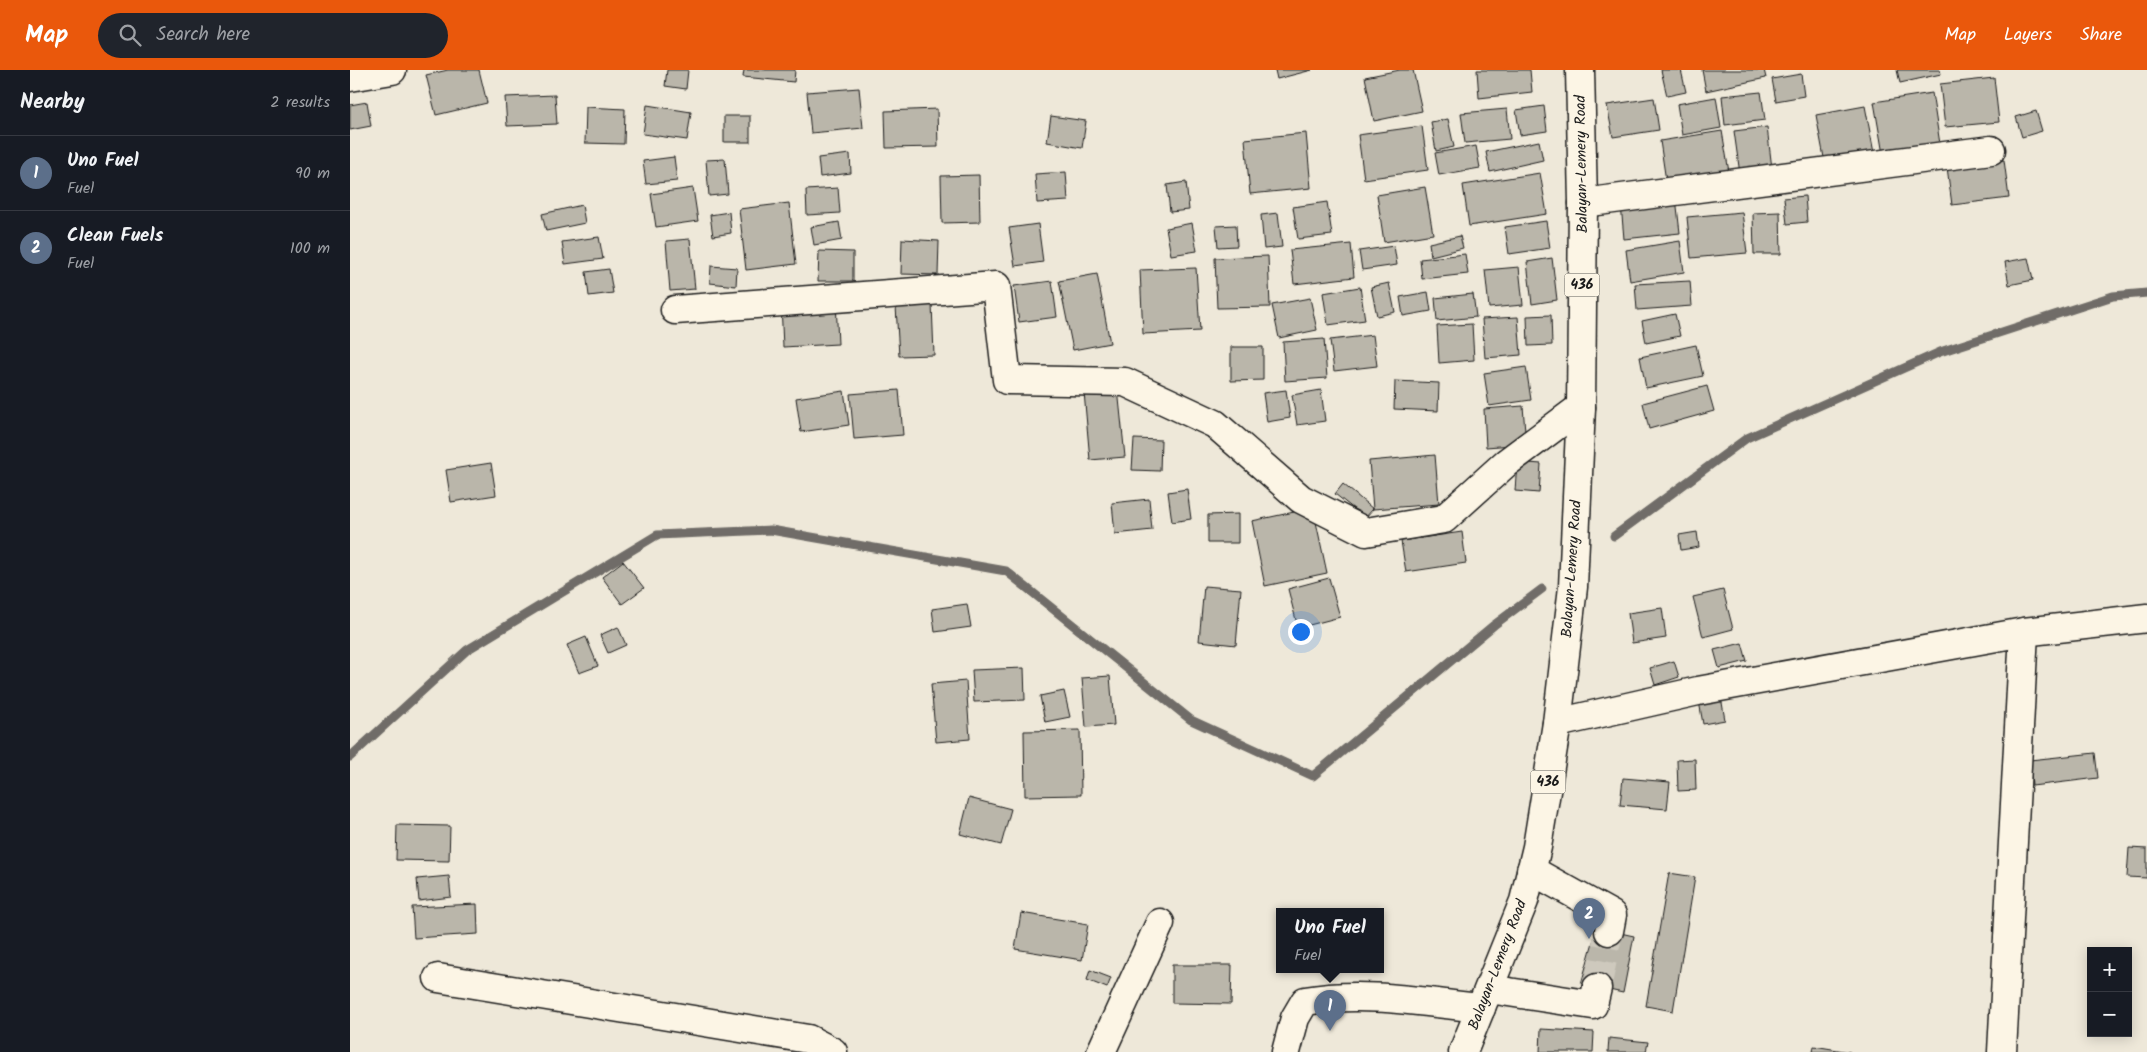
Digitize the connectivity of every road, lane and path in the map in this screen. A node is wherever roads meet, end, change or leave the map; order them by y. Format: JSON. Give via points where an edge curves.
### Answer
{"nodes":[{"id":1,"x":392,"y":70,"type":"edge"},
{"id":2,"x":1580,"y":70,"type":"edge"},
{"id":3,"x":350,"y":77,"type":"edge"},
{"id":4,"x":1991,"y":150,"type":"dead end"},
{"id":5,"x":1583,"y":203,"type":"junction"},
{"id":6,"x":675,"y":310,"type":"dead end"},
{"id":7,"x":1581,"y":407,"type":"junction"},
{"id":8,"x":2147,"y":618,"type":"edge"},
{"id":9,"x":2024,"y":632,"type":"junction"},
{"id":10,"x":1557,"y":723,"type":"junction"},
{"id":11,"x":1531,"y":870,"type":"junction"},
{"id":12,"x":1160,"y":923,"type":"dead end"},
{"id":13,"x":1609,"y":931,"type":"tunnel mouth"},
{"id":14,"x":438,"y":978,"type":"dead end"},
{"id":15,"x":1597,"y":988,"type":"tunnel mouth"},
{"id":16,"x":1485,"y":998,"type":"junction"},
{"id":17,"x":833,"y":1052,"type":"edge"},
{"id":18,"x":1101,"y":1052,"type":"edge"},
{"id":19,"x":1286,"y":1052,"type":"edge"},
{"id":20,"x":1463,"y":1052,"type":"edge"},
{"id":21,"x":2002,"y":1052,"type":"edge"}],
"edges":[{"from":1,"to":3,"type":"street"},
{"from":2,"to":5,"type":"street","name":"Balayan-Lemery Road","number":"436"},
{"from":4,"to":5,"type":"street"},
{"from":5,"to":7,"type":"street","name":"Balayan-Lemery Road","number":"436"},
{"from":6,"to":7,"type":"street","via":[[996,286],[1007,380],[1125,382],[1215,424],[1301,499],[1366,532],[1444,520],[1506,463]]},
{"from":7,"to":10,"type":"street","name":"Balayan-Lemery Road","number":"436","via":[[1572,587]]},
{"from":8,"to":9,"type":"street"},
{"from":9,"to":10,"type":"street","via":[[1698,691]]},
{"from":9,"to":21,"type":"street"},
{"from":10,"to":11,"type":"street","name":"Balayan-Lemery Road","number":"436"},
{"from":11,"to":13,"type":"street","via":[[1612,915]]},
{"from":11,"to":16,"type":"street","name":"Balayan-Lemery Road","number":"436","via":[[1524,901]]},
{"from":12,"to":18,"type":"street"},
{"from":14,"to":17,"type":"street","via":[[808,1038]]},
{"from":15,"to":16,"type":"street","via":[[1593,1005]]},
{"from":16,"to":19,"type":"street","via":[[1372,996],[1305,1001],[1295,1018]]},
{"from":16,"to":20,"type":"street","name":"Balayan-Lemery Road","number":"436"}]}
